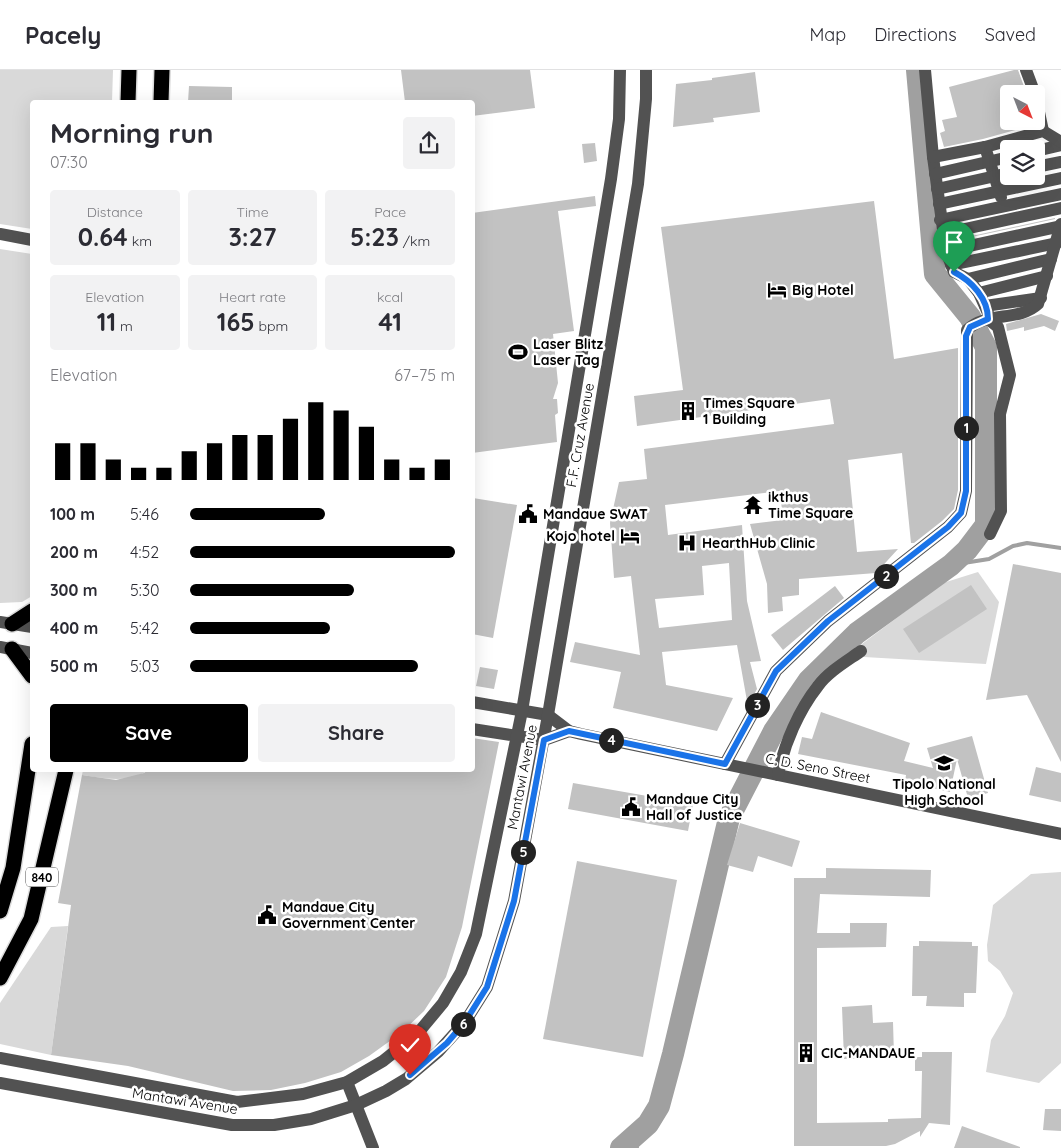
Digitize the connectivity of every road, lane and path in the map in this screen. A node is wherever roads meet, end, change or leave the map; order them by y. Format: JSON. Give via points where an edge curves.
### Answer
{"nodes":[{"id":1,"x":128,"y":70,"type":"edge"},
{"id":2,"x":162,"y":70,"type":"edge"},
{"id":3,"x":620,"y":70,"type":"edge"},
{"id":4,"x":646,"y":70,"type":"edge"},
{"id":5,"x":925,"y":70,"type":"edge"},
{"id":6,"x":1026,"y":70,"type":"edge"},
{"id":7,"x":1032,"y":85,"type":"edge"},
{"id":8,"x":128,"y":100,"type":"edge"},
{"id":9,"x":162,"y":100,"type":"edge"},
{"id":10,"x":1043,"y":131,"type":"joint"},
{"id":11,"x":1061,"y":143,"type":"edge"},
{"id":12,"x":985,"y":147,"type":"junction"},
{"id":13,"x":1045,"y":147,"type":"edge"},
{"id":14,"x":933,"y":157,"type":"junction"},
{"id":15,"x":1000,"y":159,"type":"edge"},
{"id":16,"x":990,"y":161,"type":"junction"},
{"id":17,"x":1061,"y":162,"type":"edge"},
{"id":18,"x":1045,"y":165,"type":"edge"},
{"id":19,"x":935,"y":174,"type":"junction"},
{"id":20,"x":1000,"y":175,"type":"edge"},
{"id":21,"x":994,"y":176,"type":"junction"},
{"id":22,"x":1061,"y":178,"type":"edge"},
{"id":23,"x":937,"y":189,"type":"junction"},
{"id":24,"x":999,"y":191,"type":"junction"},
{"id":25,"x":1061,"y":194,"type":"edge"},
{"id":26,"x":939,"y":204,"type":"junction"},
{"id":27,"x":1004,"y":206,"type":"junction"},
{"id":28,"x":1061,"y":208,"type":"edge"},
{"id":29,"x":940,"y":220,"type":"junction"},
{"id":30,"x":1006,"y":221,"type":"junction"},
{"id":31,"x":1061,"y":225,"type":"edge"},
{"id":32,"x":0,"y":234,"type":"edge"},
{"id":33,"x":942,"y":234,"type":"junction"},
{"id":34,"x":1011,"y":236,"type":"junction"},
{"id":35,"x":30,"y":240,"type":"edge"},
{"id":36,"x":1057,"y":243,"type":"junction"},
{"id":37,"x":946,"y":251,"type":"junction"},
{"id":38,"x":1051,"y":260,"type":"junction"},
{"id":39,"x":951,"y":266,"type":"junction"},
{"id":40,"x":1047,"y":276,"type":"junction"},
{"id":41,"x":968,"y":279,"type":"junction"},
{"id":42,"x":979,"y":293,"type":"junction"},
{"id":43,"x":1041,"y":298,"type":"junction"},
{"id":44,"x":984,"y":306,"type":"junction"},
{"id":45,"x":980,"y":322,"type":"junction"},
{"id":46,"x":990,"y":534,"type":"dead end"},
{"id":47,"x":30,"y":611,"type":"edge"},
{"id":48,"x":6,"y":623,"type":"edge"},
{"id":49,"x":30,"y":627,"type":"edge"},
{"id":50,"x":6,"y":648,"type":"edge"},
{"id":51,"x":861,"y":651,"type":"dead end"},
{"id":52,"x":30,"y":653,"type":"edge"},
{"id":53,"x":30,"y":674,"type":"edge"},
{"id":54,"x":475,"y":703,"type":"edge"},
{"id":55,"x":522,"y":711,"type":"junction"},
{"id":56,"x":548,"y":715,"type":"junction"},
{"id":57,"x":475,"y":729,"type":"edge"},
{"id":58,"x":569,"y":731,"type":"junction"},
{"id":59,"x":516,"y":736,"type":"junction"},
{"id":60,"x":544,"y":740,"type":"junction"},
{"id":61,"x":30,"y":757,"type":"edge"},
{"id":62,"x":730,"y":765,"type":"junction"},
{"id":63,"x":66,"y":772,"type":"edge"},
{"id":64,"x":772,"y":774,"type":"junction"},
{"id":65,"x":1061,"y":834,"type":"edge"},
{"id":66,"x":0,"y":911,"type":"edge"},
{"id":67,"x":0,"y":978,"type":"edge"},
{"id":68,"x":0,"y":1058,"type":"edge"},
{"id":69,"x":347,"y":1082,"type":"junction"},
{"id":70,"x":0,"y":1083,"type":"edge"},
{"id":71,"x":356,"y":1106,"type":"junction"},
{"id":72,"x":373,"y":1148,"type":"edge"}],
"edges":[{"from":1,"to":8,"type":"highway"},
{"from":2,"to":9,"type":"highway"},
{"from":3,"to":55,"type":"street","name":"F.F. Cruz Avenue","via":[[619,119],[611,179]]},
{"from":4,"to":56,"type":"street","name":"F.F. Cruz Avenue","via":[[638,184]]},
{"from":5,"to":14,"type":"street"},
{"from":6,"to":7,"type":"street"},
{"from":10,"to":11,"type":"street"},
{"from":10,"to":12,"type":"street"},
{"from":11,"to":13,"type":"street"},
{"from":12,"to":14,"type":"street"},
{"from":12,"to":16,"type":"street"},
{"from":14,"to":19,"type":"street"},
{"from":15,"to":16,"type":"street"},
{"from":16,"to":19,"type":"street"},
{"from":16,"to":21,"type":"street"},
{"from":17,"to":18,"type":"street"},
{"from":19,"to":23,"type":"street"},
{"from":20,"to":21,"type":"street"},
{"from":21,"to":23,"type":"street"},
{"from":21,"to":24,"type":"street"},
{"from":22,"to":24,"type":"street"},
{"from":23,"to":26,"type":"street"},
{"from":24,"to":26,"type":"street"},
{"from":24,"to":27,"type":"street"},
{"from":25,"to":27,"type":"street"},
{"from":26,"to":29,"type":"street"},
{"from":27,"to":29,"type":"street"},
{"from":27,"to":30,"type":"street"},
{"from":28,"to":30,"type":"street"},
{"from":29,"to":33,"type":"street"},
{"from":30,"to":33,"type":"street"},
{"from":30,"to":34,"type":"street"},
{"from":31,"to":34,"type":"street"},
{"from":31,"to":36,"type":"street"},
{"from":32,"to":35,"type":"street"},
{"from":33,"to":37,"type":"street"},
{"from":34,"to":37,"type":"street"},
{"from":36,"to":38,"type":"street"},
{"from":36,"to":39,"type":"street"},
{"from":37,"to":39,"type":"street"},
{"from":38,"to":40,"type":"street"},
{"from":38,"to":41,"type":"street"},
{"from":39,"to":41,"type":"street","via":[[954,272]]},
{"from":40,"to":42,"type":"street"},
{"from":40,"to":43,"type":"street"},
{"from":41,"to":42,"type":"street"},
{"from":42,"to":44,"type":"street"},
{"from":43,"to":44,"type":"street"},
{"from":43,"to":45,"type":"street","via":[[1031,311]]},
{"from":44,"to":45,"type":"street"},
{"from":45,"to":46,"type":"street","via":[[998,327],[1010,375],[1000,414],[1001,511]]},
{"from":45,"to":62,"type":"street","via":[[966,336],[966,491],[961,513],[948,527],[828,621],[776,671]]},
{"from":47,"to":48,"type":"highway"},
{"from":48,"to":49,"type":"street"},
{"from":50,"to":52,"type":"street"},
{"from":50,"to":53,"type":"highway"},
{"from":51,"to":64,"type":"street","via":[[818,684]]},
{"from":54,"to":55,"type":"street","name":"C. D. Seno Street"},
{"from":55,"to":56,"type":"street","name":"C. D. Seno Street"},
{"from":55,"to":59,"type":"street","name":"Mantawi Avenue"},
{"from":56,"to":58,"type":"street","name":"C. D. Seno Street"},
{"from":56,"to":60,"type":"street","name":"Mantawi Avenue"},
{"from":57,"to":59,"type":"street"},
{"from":58,"to":60,"type":"street"},
{"from":58,"to":62,"type":"street","name":"C. D. Seno Street"},
{"from":59,"to":60,"type":"street"},
{"from":59,"to":69,"type":"street","name":"Mantawi Avenue","via":[[476,934],[461,972],[443,1003],[418,1033],[382,1061]]},
{"from":60,"to":71,"type":"street","name":"Mantawi Avenue","via":[[514,901],[487,987],[465,1022],[438,1052],[406,1079]]},
{"from":61,"to":66,"type":"highway","number":"840","via":[[13,868]]},
{"from":62,"to":64,"type":"street","name":"C. D. Seno Street"},
{"from":63,"to":67,"type":"highway","number":"840","via":[[31,919]]},
{"from":64,"to":65,"type":"street","name":"C. D. Seno Street"},
{"from":68,"to":69,"type":"street","name":"Mantawi Avenue","via":[[237,1102],[303,1094]]},
{"from":69,"to":71,"type":"street"},
{"from":70,"to":71,"type":"street","name":"Mantawi Avenue","via":[[232,1125],[274,1125],[311,1119]]},
{"from":71,"to":72,"type":"street"}]}
